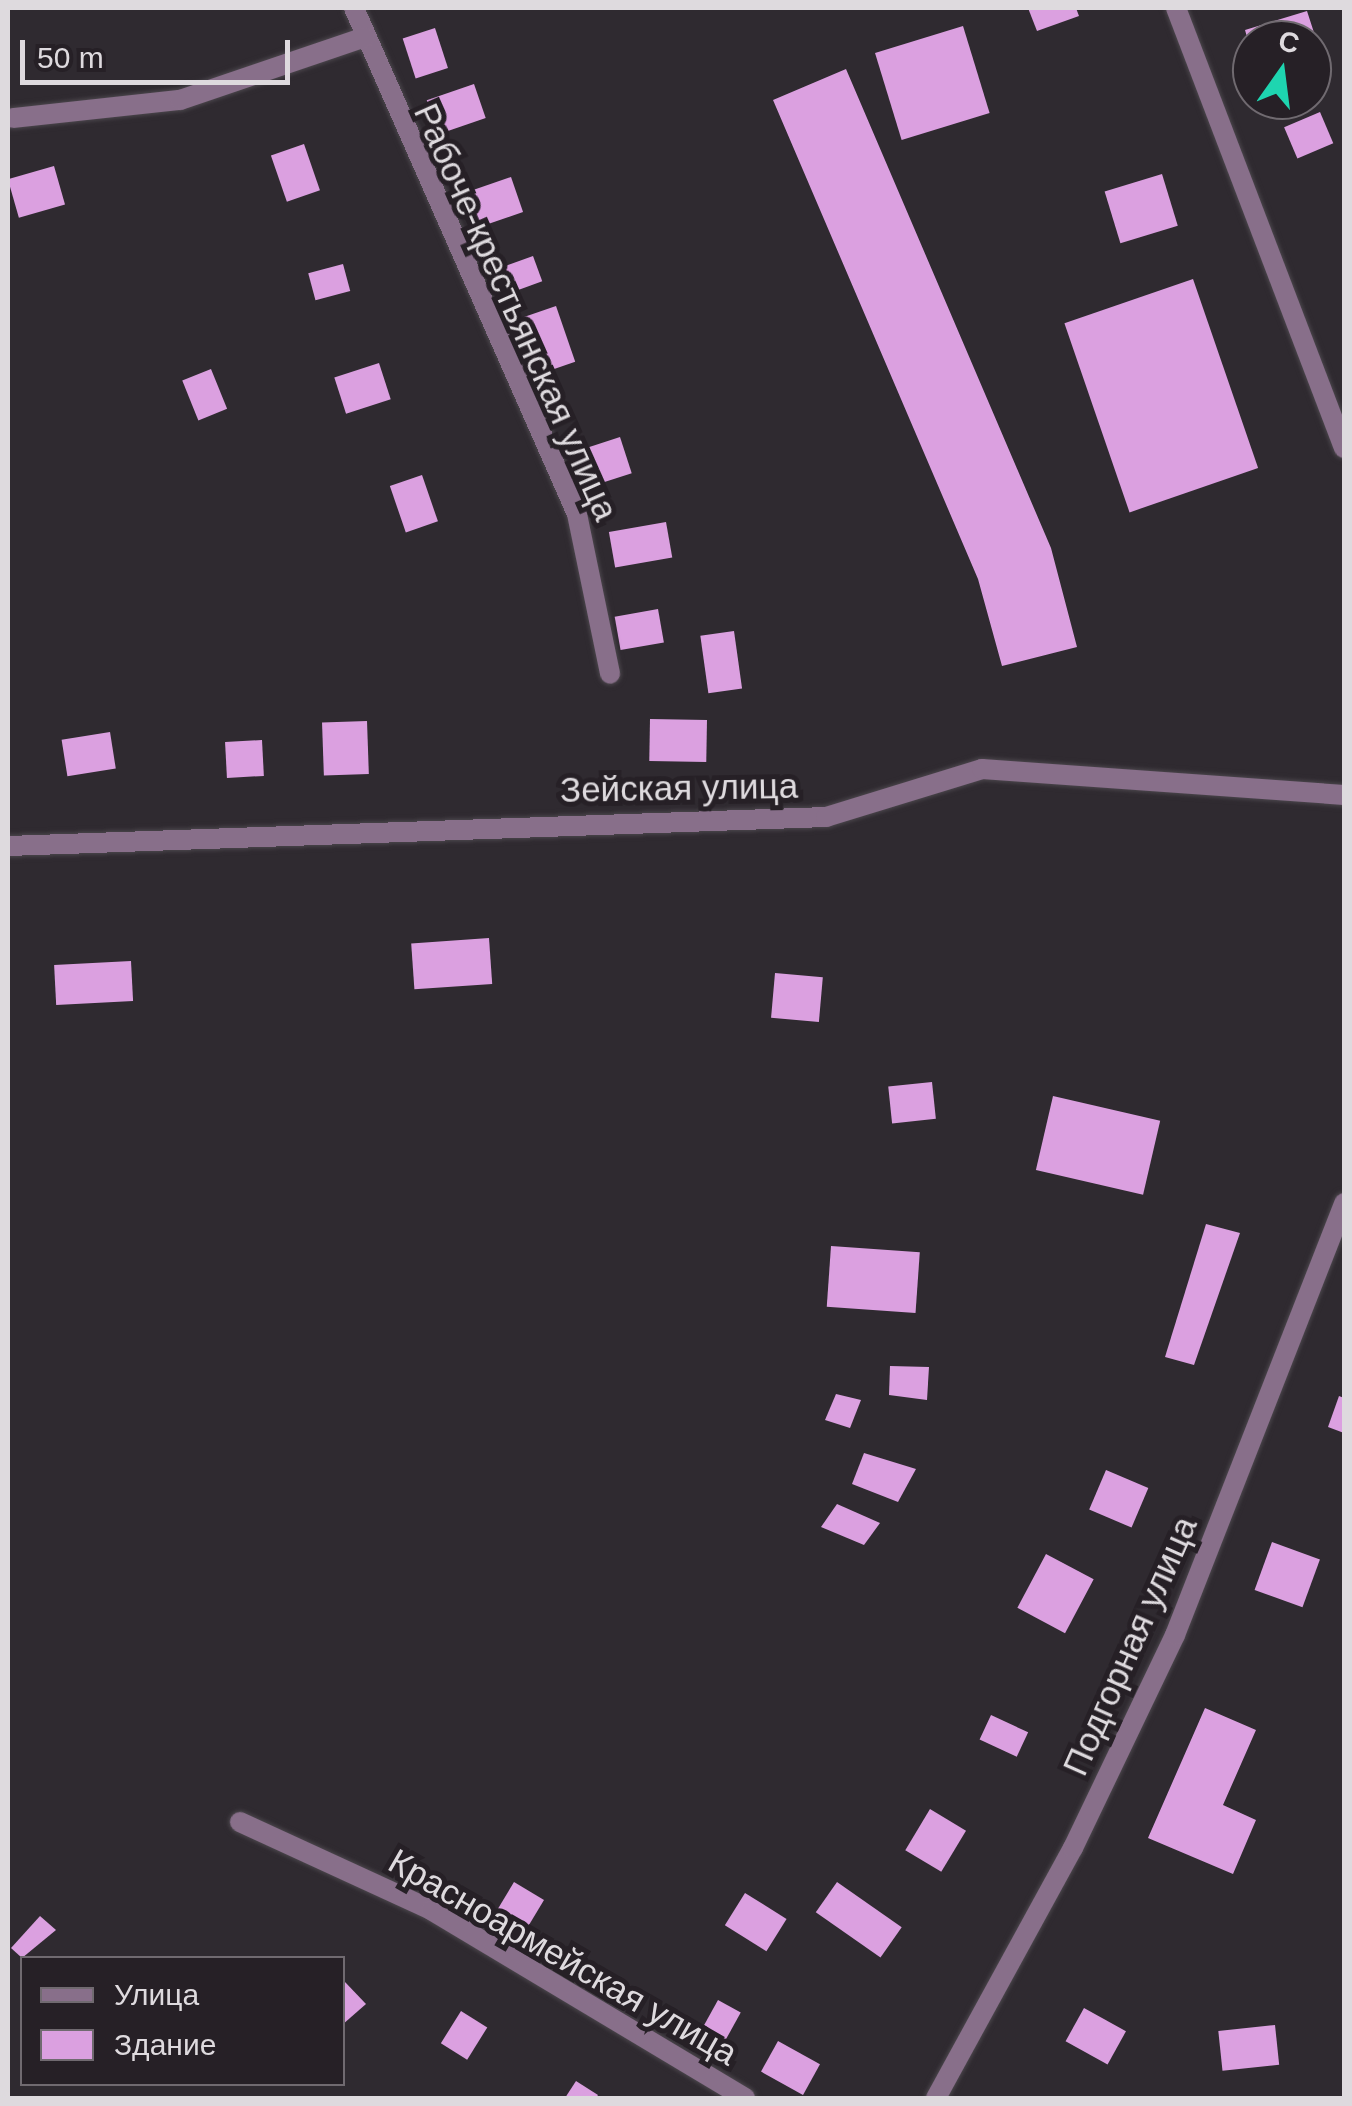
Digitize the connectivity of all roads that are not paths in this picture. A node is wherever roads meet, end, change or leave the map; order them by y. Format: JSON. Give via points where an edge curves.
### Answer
{"nodes":[{"id":1,"x":354,"y":8,"type":"edge"},
{"id":2,"x":1176,"y":8,"type":"edge"},
{"id":3,"x":365,"y":38,"type":"junction"},
{"id":4,"x":12,"y":118,"type":"dead end"},
{"id":5,"x":1344,"y":448,"type":"edge"},
{"id":6,"x":610,"y":674,"type":"dead end"},
{"id":7,"x":1344,"y":795,"type":"edge"},
{"id":8,"x":8,"y":846,"type":"edge"},
{"id":9,"x":1344,"y":1203,"type":"edge"},
{"id":10,"x":240,"y":1822,"type":"dead end"},
{"id":11,"x":744,"y":2098,"type":"edge"},
{"id":12,"x":936,"y":2098,"type":"edge"}],
"edges":[{"from":1,"to":3,"type":"street","name":"Рабоче-крестьянская улица"},
{"from":2,"to":5,"type":"street"},
{"from":3,"to":4,"type":"street","via":[[180,100]]},
{"from":3,"to":6,"type":"street","name":"Рабоче-крестьянская улица","via":[[576,514]]},
{"from":7,"to":8,"type":"street","name":"Зейская улица","via":[[982,770],[826,817]]},
{"from":9,"to":12,"type":"street","name":"Подгорная улица","via":[[1175,1635],[1074,1848]]},
{"from":10,"to":11,"type":"street","name":"Красноармейская улица","via":[[431,1910]]}]}
